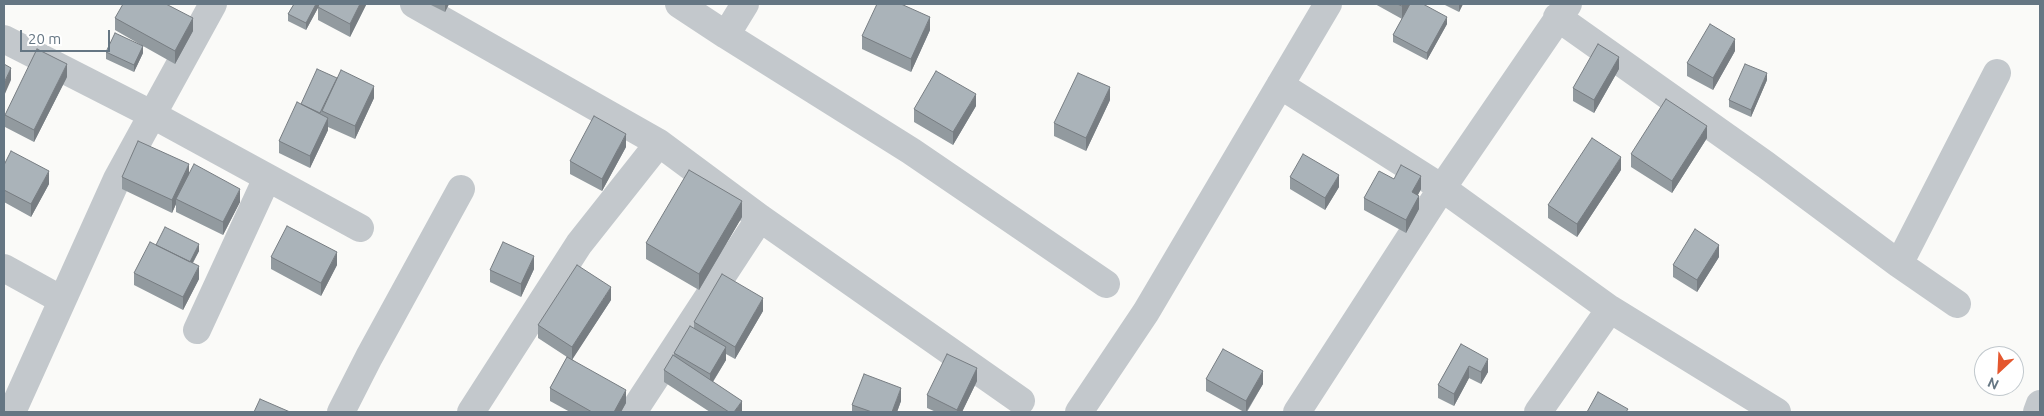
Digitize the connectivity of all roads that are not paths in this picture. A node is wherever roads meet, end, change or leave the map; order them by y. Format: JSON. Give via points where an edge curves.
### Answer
{"nodes":[{"id":1,"x":213,"y":4,"type":"edge"},
{"id":2,"x":414,"y":4,"type":"edge"},
{"id":3,"x":679,"y":4,"type":"edge"},
{"id":4,"x":745,"y":4,"type":"edge"},
{"id":5,"x":1319,"y":6,"type":"edge"},
{"id":6,"x":1563,"y":11,"type":"edge"},
{"id":7,"x":726,"y":36,"type":"junction"},
{"id":8,"x":4,"y":39,"type":"edge"},
{"id":9,"x":1997,"y":73,"type":"dead end"},
{"id":10,"x":1280,"y":85,"type":"junction"},
{"id":11,"x":152,"y":115,"type":"junction"},
{"id":12,"x":659,"y":143,"type":"junction"},
{"id":13,"x":267,"y":178,"type":"junction"},
{"id":14,"x":1442,"y":188,"type":"junction"},
{"id":15,"x":461,"y":189,"type":"dead end"},
{"id":16,"x":760,"y":218,"type":"junction"},
{"id":17,"x":360,"y":228,"type":"dead end"},
{"id":18,"x":1899,"y":264,"type":"junction"},
{"id":19,"x":4,"y":268,"type":"edge"},
{"id":20,"x":1106,"y":284,"type":"dead end"},
{"id":21,"x":62,"y":300,"type":"junction"},
{"id":22,"x":1957,"y":304,"type":"dead end"},
{"id":23,"x":1610,"y":309,"type":"junction"},
{"id":24,"x":197,"y":330,"type":"dead end"},
{"id":25,"x":1021,"y":401,"type":"dead end"},
{"id":26,"x":2040,"y":404,"type":"edge"},
{"id":27,"x":12,"y":412,"type":"edge"},
{"id":28,"x":341,"y":412,"type":"edge"},
{"id":29,"x":471,"y":412,"type":"edge"},
{"id":30,"x":633,"y":412,"type":"edge"},
{"id":31,"x":1079,"y":412,"type":"edge"},
{"id":32,"x":1297,"y":412,"type":"edge"},
{"id":33,"x":1538,"y":412,"type":"edge"},
{"id":34,"x":1777,"y":412,"type":"edge"},
{"id":35,"x":2036,"y":412,"type":"edge"}],
"edges":[{"from":1,"to":11,"type":"street"},
{"from":2,"to":12,"type":"street"},
{"from":3,"to":7,"type":"street"},
{"from":4,"to":7,"type":"street"},
{"from":5,"to":10,"type":"street"},
{"from":6,"to":14,"type":"street"},
{"from":6,"to":18,"type":"street"},
{"from":7,"to":20,"type":"street","via":[[911,151]]},
{"from":8,"to":11,"type":"street"},
{"from":9,"to":18,"type":"street"},
{"from":10,"to":14,"type":"street"},
{"from":10,"to":31,"type":"street","via":[[1146,312]]},
{"from":11,"to":13,"type":"street"},
{"from":11,"to":21,"type":"street","via":[[117,178]]},
{"from":12,"to":16,"type":"street"},
{"from":12,"to":29,"type":"street","via":[[579,244]]},
{"from":13,"to":17,"type":"street"},
{"from":13,"to":24,"type":"street"},
{"from":14,"to":23,"type":"street"},
{"from":14,"to":32,"type":"street"},
{"from":15,"to":28,"type":"street"},
{"from":16,"to":25,"type":"street"},
{"from":16,"to":30,"type":"street"},
{"from":18,"to":22,"type":"street"},
{"from":19,"to":21,"type":"street"},
{"from":21,"to":27,"type":"street"},
{"from":23,"to":33,"type":"street"},
{"from":23,"to":34,"type":"street"},
{"from":26,"to":35,"type":"street"}]}
